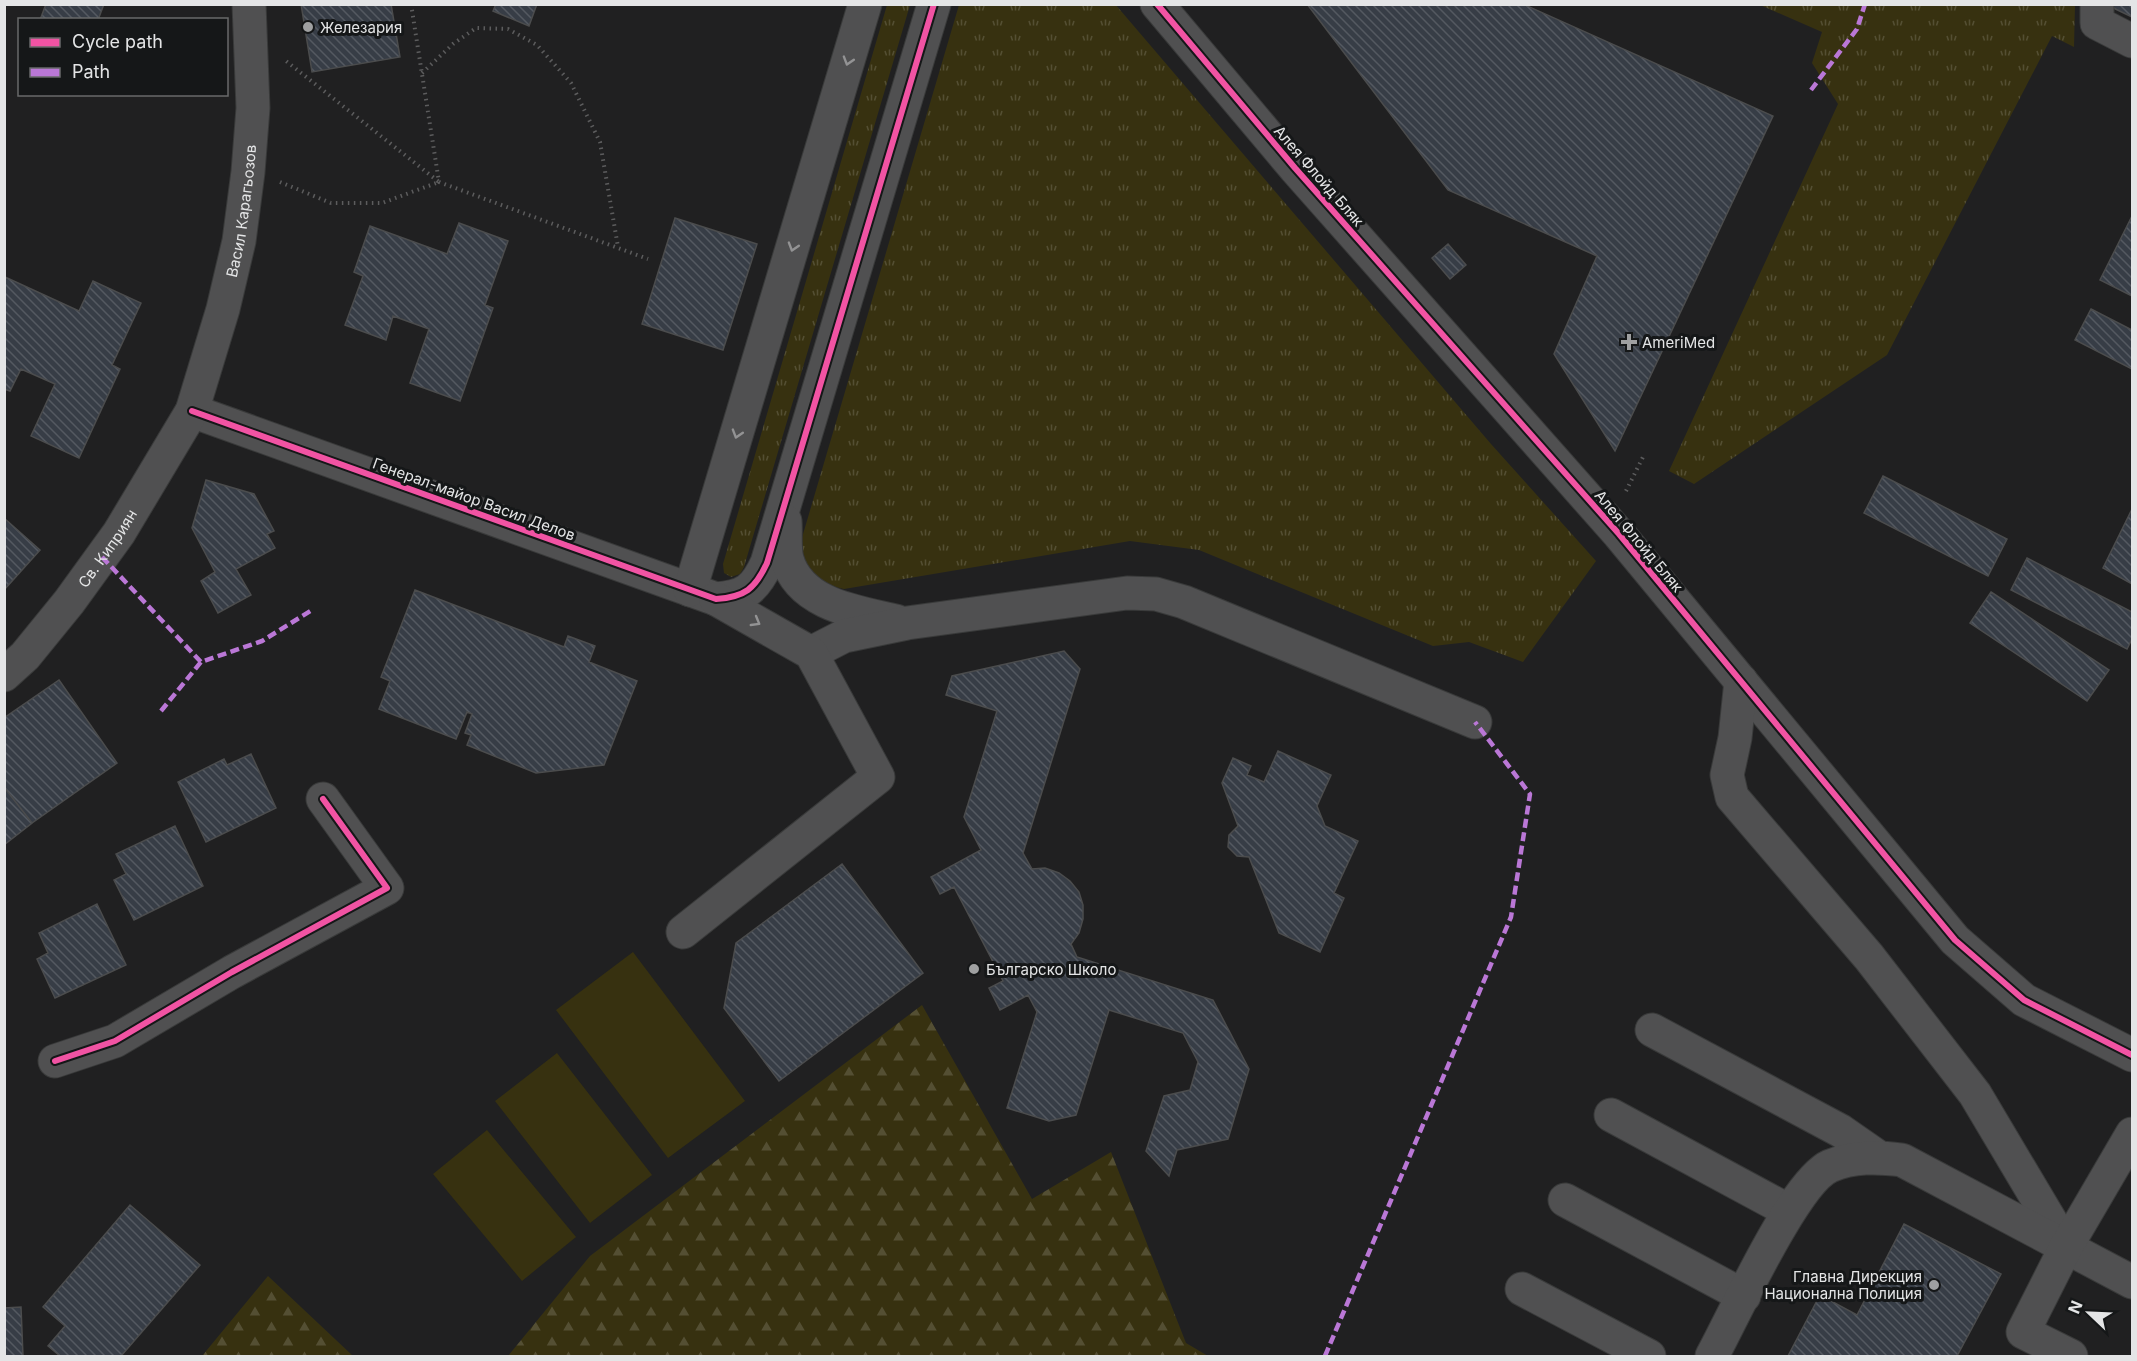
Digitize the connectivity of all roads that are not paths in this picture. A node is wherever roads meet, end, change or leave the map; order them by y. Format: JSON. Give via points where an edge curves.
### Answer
{"nodes":[{"id":1,"x":865,"y":4,"type":"edge"},
{"id":2,"x":934,"y":4,"type":"edge"},
{"id":3,"x":1157,"y":4,"type":"edge"},
{"id":4,"x":2097,"y":4,"type":"edge"},
{"id":5,"x":249,"y":18,"type":"edge"},
{"id":6,"x":2133,"y":41,"type":"edge"},
{"id":7,"x":192,"y":411,"type":"junction"},
{"id":8,"x":785,"y":505,"type":"junction"},
{"id":9,"x":703,"y":595,"type":"junction"},
{"id":10,"x":907,"y":623,"type":"junction"},
{"id":11,"x":811,"y":653,"type":"junction"},
{"id":12,"x":4,"y":675,"type":"edge"},
{"id":13,"x":1741,"y":681,"type":"junction"},
{"id":14,"x":1475,"y":722,"type":"dead end"},
{"id":15,"x":323,"y":799,"type":"dead end"},
{"id":16,"x":682,"y":932,"type":"dead end"},
{"id":17,"x":1652,"y":1030,"type":"dead end"},
{"id":18,"x":2133,"y":1055,"type":"edge"},
{"id":19,"x":55,"y":1061,"type":"dead end"},
{"id":20,"x":1611,"y":1115,"type":"dead end"},
{"id":21,"x":2133,"y":1134,"type":"edge"},
{"id":22,"x":1877,"y":1156,"type":"junction"},
{"id":23,"x":1565,"y":1200,"type":"dead end"},
{"id":24,"x":1789,"y":1211,"type":"junction"},
{"id":25,"x":2066,"y":1247,"type":"junction"},
{"id":26,"x":2133,"y":1282,"type":"edge"},
{"id":27,"x":1522,"y":1289,"type":"dead end"},
{"id":28,"x":1744,"y":1296,"type":"junction"},
{"id":29,"x":1649,"y":1356,"type":"edge"},
{"id":30,"x":1712,"y":1356,"type":"edge"},
{"id":31,"x":2071,"y":1356,"type":"edge"}],
"edges":[{"from":1,"to":9,"type":"street","one_way":true},
{"from":2,"to":8,"type":"street"},
{"from":3,"to":13,"type":"street","name":"Алея Флойд Бляк","via":[[1295,168],[1614,529]]},
{"from":4,"to":6,"type":"street","via":[[2097,23]]},
{"from":5,"to":7,"type":"street","name":"Васил Карагьозов","via":[[253,108],[239,242]]},
{"from":7,"to":9,"type":"street","name":"Генерал-майор Васил Делов"},
{"from":7,"to":12,"type":"street","name":"Св. Киприян","via":[[113,541],[69,602],[25,656]]},
{"from":8,"to":9,"type":"street","via":[[759,580],[734,598]]},
{"from":8,"to":10,"type":"street","via":[[787,559],[798,581],[818,599]]},
{"from":9,"to":11,"type":"street","name":"Генерал-майор Васил Делов","one_way":true},
{"from":10,"to":11,"type":"street","via":[[844,636]]},
{"from":10,"to":14,"type":"street","via":[[1127,593],[1156,594],[1184,602]]},
{"from":11,"to":16,"type":"street","via":[[878,777]]},
{"from":13,"to":18,"type":"street","name":"Алея Флойд Бляк","via":[[1955,940],[2024,1000]]},
{"from":13,"to":25,"type":"street","via":[[1727,775],[1732,797],[1869,957],[1975,1094]]},
{"from":15,"to":19,"type":"street","via":[[387,888],[115,1041]]},
{"from":17,"to":22,"type":"street","via":[[1841,1131]]},
{"from":20,"to":24,"type":"street"},
{"from":21,"to":25,"type":"street"},
{"from":22,"to":24,"type":"street","via":[[1829,1167],[1806,1185]]},
{"from":22,"to":25,"type":"street","via":[[1902,1161]]},
{"from":23,"to":28,"type":"street"},
{"from":24,"to":28,"type":"street"},
{"from":25,"to":26,"type":"street"},
{"from":25,"to":31,"type":"street","via":[[2023,1332]]},
{"from":27,"to":29,"type":"street"},
{"from":28,"to":30,"type":"street"}]}
